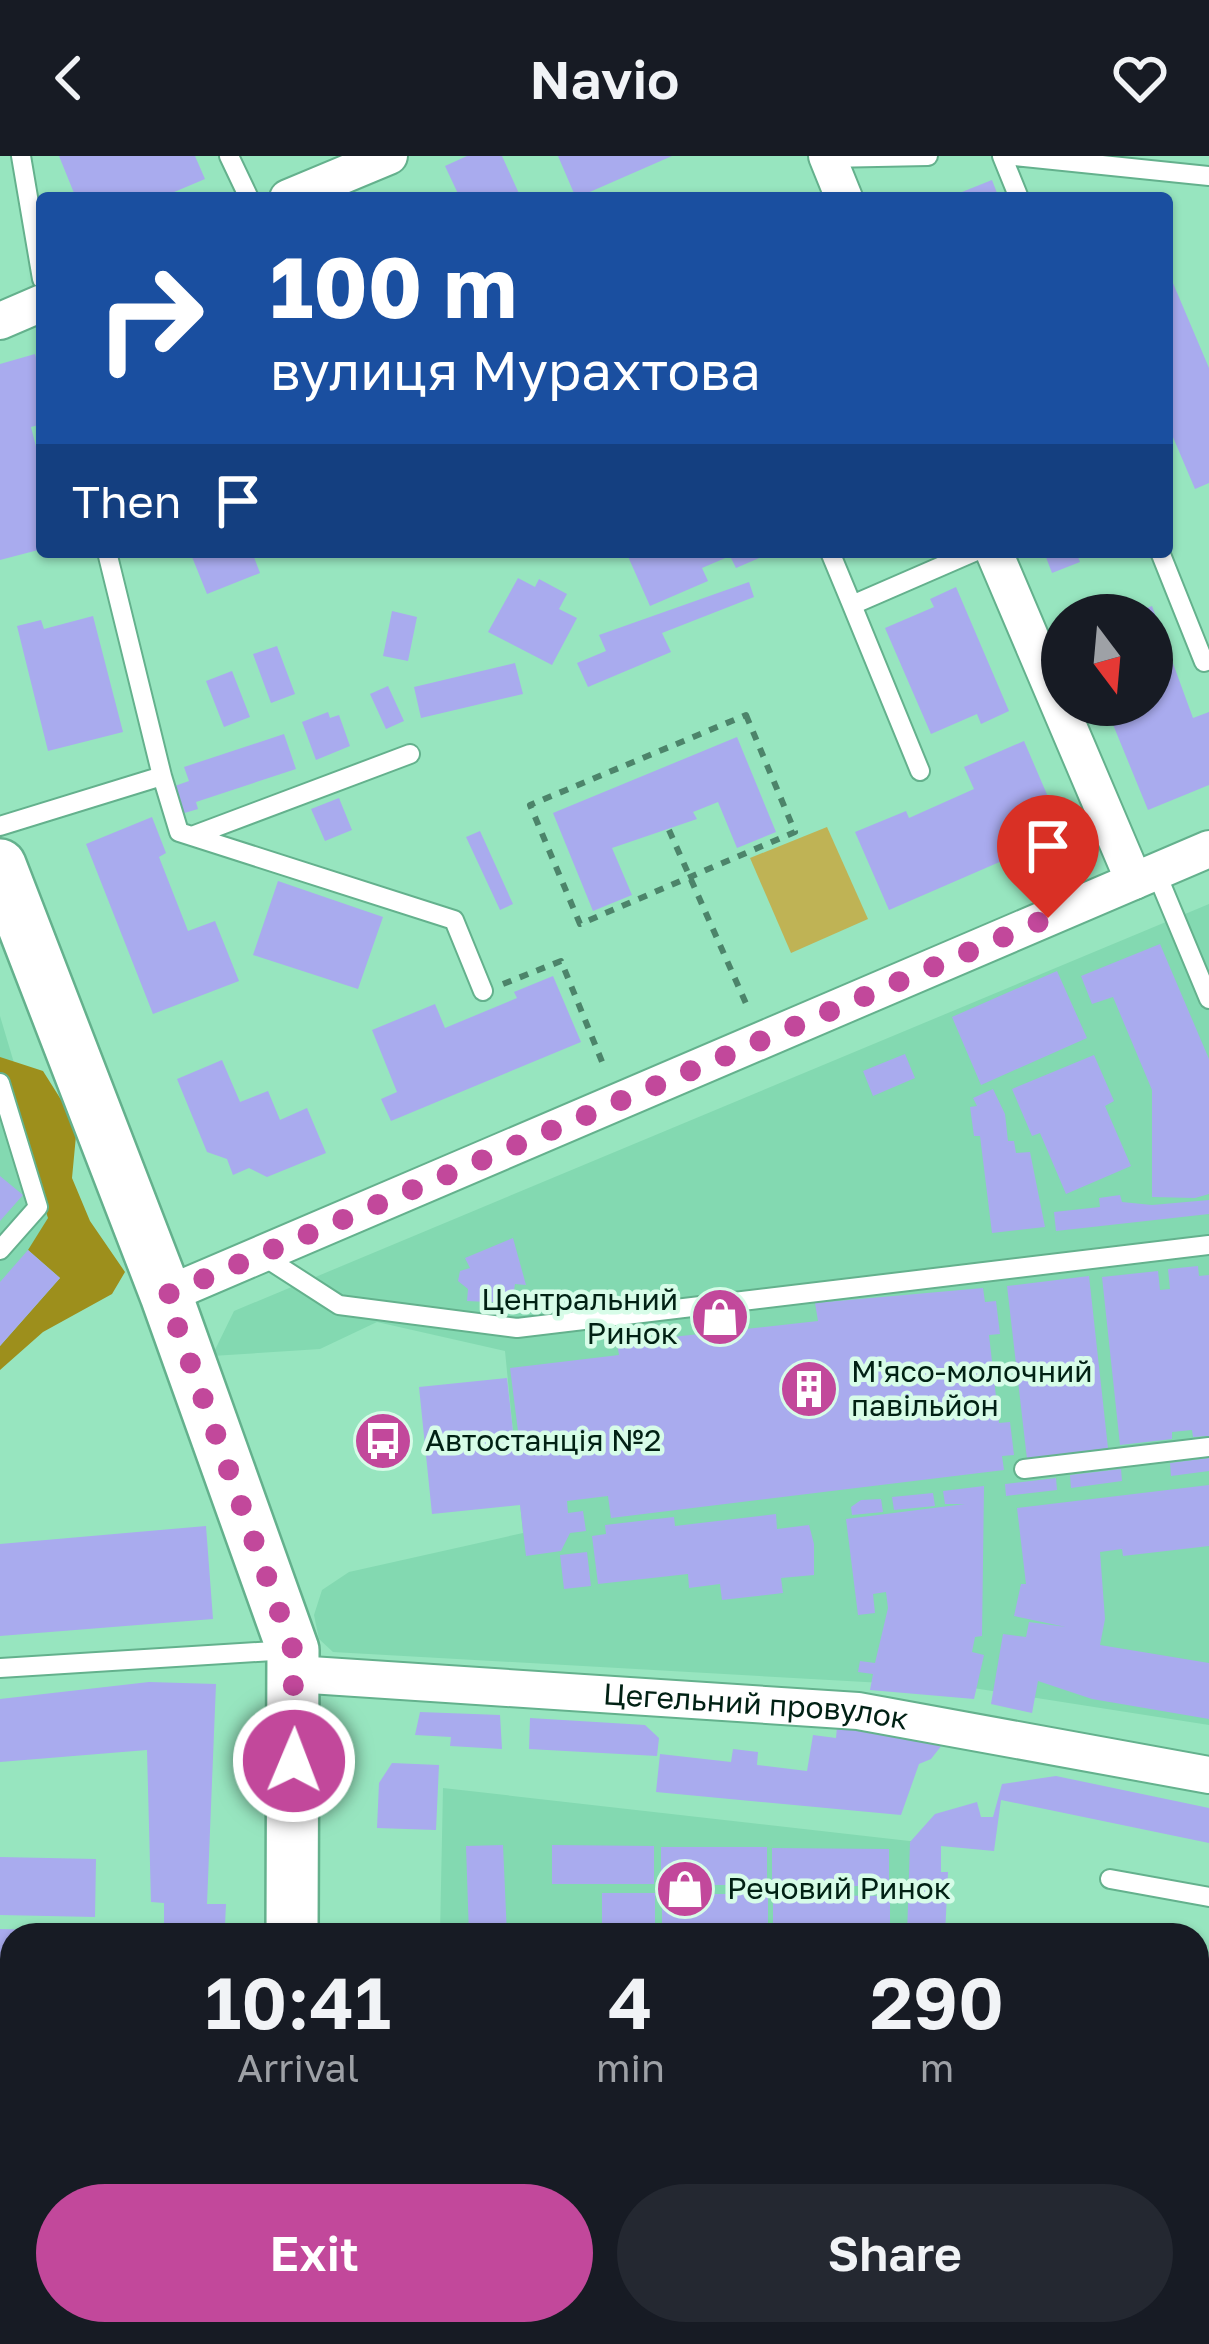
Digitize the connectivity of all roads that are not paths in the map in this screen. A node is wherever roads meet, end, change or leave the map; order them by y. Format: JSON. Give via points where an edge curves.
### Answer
{"nodes":[{"id":1,"x":21,"y":156,"type":"edge"},
{"id":2,"x":229,"y":156,"type":"edge"},
{"id":3,"x":389,"y":156,"type":"edge"},
{"id":4,"x":928,"y":156,"type":"edge"},
{"id":5,"x":1002,"y":156,"type":"edge"},
{"id":6,"x":1015,"y":156,"type":"edge"},
{"id":7,"x":827,"y":157,"type":"edge"},
{"id":8,"x":1209,"y":176,"type":"edge"},
{"id":9,"x":246,"y":192,"type":"edge"},
{"id":10,"x":302,"y":192,"type":"edge"},
{"id":11,"x":842,"y":192,"type":"edge"},
{"id":12,"x":1017,"y":192,"type":"edge"},
{"id":13,"x":36,"y":244,"type":"edge"},
{"id":14,"x":36,"y":306,"type":"edge"},
{"id":15,"x":0,"y":321,"type":"edge"},
{"id":16,"x":108,"y":558,"type":"edge"},
{"id":17,"x":833,"y":558,"type":"edge"},
{"id":18,"x":960,"y":558,"type":"edge"},
{"id":19,"x":997,"y":558,"type":"edge"},
{"id":20,"x":1162,"y":558,"type":"edge"},
{"id":21,"x":852,"y":604,"type":"junction"},
{"id":22,"x":1209,"y":660,"type":"edge"},
{"id":23,"x":410,"y":754,"type":"dead end"},
{"id":24,"x":920,"y":771,"type":"dead end"},
{"id":25,"x":162,"y":776,"type":"junction"},
{"id":26,"x":0,"y":826,"type":"edge"},
{"id":27,"x":192,"y":836,"type":"junction"},
{"id":28,"x":1209,"y":849,"type":"edge"},
{"id":29,"x":0,"y":865,"type":"edge"},
{"id":30,"x":1145,"y":876,"type":"junction"},
{"id":31,"x":483,"y":991,"type":"road end"},
{"id":32,"x":1209,"y":999,"type":"edge"},
{"id":33,"x":0,"y":1082,"type":"edge"},
{"id":34,"x":1209,"y":1245,"type":"edge"},
{"id":35,"x":0,"y":1250,"type":"edge"},
{"id":36,"x":260,"y":1254,"type":"junction"},
{"id":37,"x":166,"y":1295,"type":"junction"},
{"id":38,"x":1209,"y":1447,"type":"edge"},
{"id":39,"x":1024,"y":1469,"type":"dead end"},
{"id":40,"x":294,"y":1662,"type":"junction"},
{"id":41,"x":0,"y":1668,"type":"edge"},
{"id":42,"x":1209,"y":1775,"type":"edge"},
{"id":43,"x":1110,"y":1879,"type":"dead end"},
{"id":44,"x":1209,"y":1897,"type":"edge"},
{"id":45,"x":292,"y":1923,"type":"edge"}],
"edges":[{"from":1,"to":13,"type":"lane"},
{"from":2,"to":9,"type":"lane"},
{"from":3,"to":10,"type":"street"},
{"from":4,"to":7,"type":"lane"},
{"from":5,"to":12,"type":"lane"},
{"from":6,"to":8,"type":"lane"},
{"from":7,"to":11,"type":"street"},
{"from":14,"to":15,"type":"street"},
{"from":16,"to":25,"type":"lane"},
{"from":17,"to":21,"type":"lane"},
{"from":18,"to":21,"type":"lane"},
{"from":19,"to":30,"type":"street"},
{"from":20,"to":22,"type":"lane"},
{"from":21,"to":24,"type":"lane"},
{"from":23,"to":27,"type":"lane"},
{"from":25,"to":26,"type":"lane"},
{"from":25,"to":27,"type":"lane","via":[[179,832]]},
{"from":27,"to":31,"type":"lane","via":[[454,920]]},
{"from":28,"to":30,"type":"street"},
{"from":29,"to":37,"type":"street","via":[[17,936]]},
{"from":30,"to":32,"type":"lane"},
{"from":30,"to":36,"type":"street"},
{"from":33,"to":35,"type":"lane","via":[[38,1207]]},
{"from":34,"to":36,"type":"lane","via":[[517,1328],[339,1305]]},
{"from":36,"to":37,"type":"street"},
{"from":37,"to":40,"type":"street"},
{"from":38,"to":39,"type":"lane"},
{"from":40,"to":41,"type":"lane"},
{"from":40,"to":42,"type":"street","name":"Цегельний провулок","via":[[858,1711]]},
{"from":40,"to":45,"type":"street"},
{"from":43,"to":44,"type":"lane"}]}
